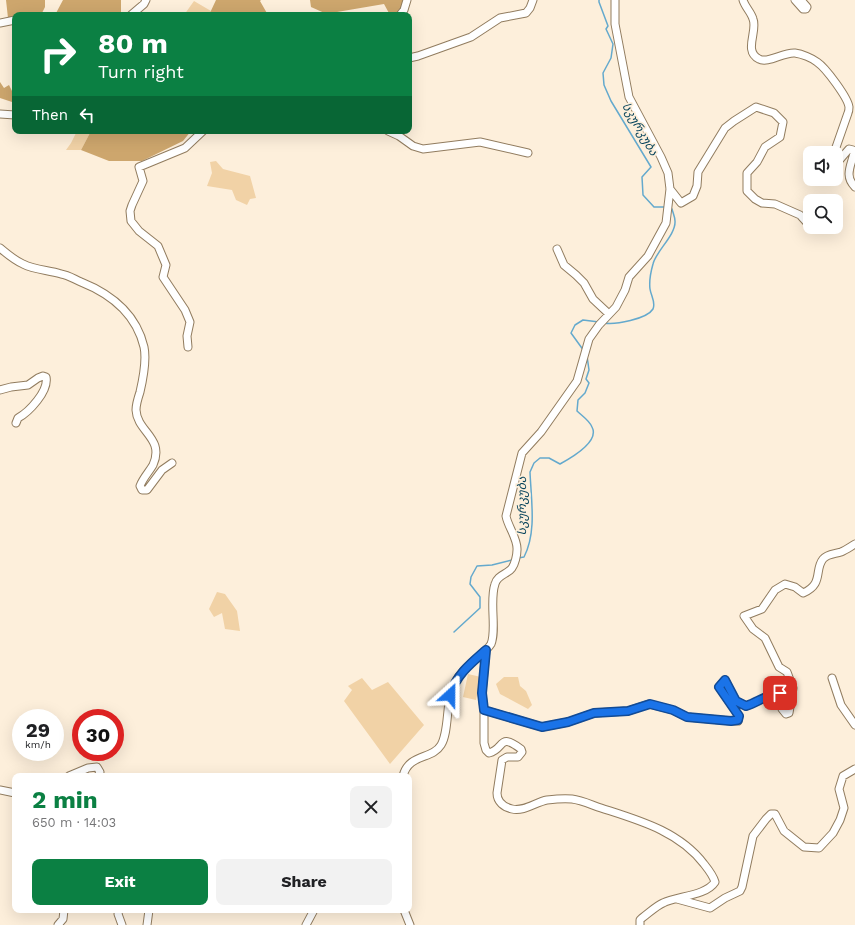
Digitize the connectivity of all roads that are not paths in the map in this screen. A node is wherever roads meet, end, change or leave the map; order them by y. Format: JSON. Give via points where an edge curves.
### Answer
{"nodes":[{"id":1,"x":146,"y":0,"type":"edge"},
{"id":2,"x":407,"y":0,"type":"edge"},
{"id":3,"x":533,"y":0,"type":"edge"},
{"id":4,"x":615,"y":0,"type":"edge"},
{"id":5,"x":743,"y":0,"type":"edge"},
{"id":6,"x":795,"y":0,"type":"edge"},
{"id":7,"x":801,"y":0,"type":"edge"},
{"id":8,"x":135,"y":12,"type":"edge"},
{"id":9,"x":402,"y":12,"type":"edge"},
{"id":10,"x":12,"y":21,"type":"edge"},
{"id":11,"x":0,"y":23,"type":"edge"},
{"id":12,"x":412,"y":57,"type":"edge"},
{"id":13,"x":0,"y":114,"type":"edge"},
{"id":14,"x":12,"y":115,"type":"edge"},
{"id":15,"x":199,"y":134,"type":"edge"},
{"id":16,"x":395,"y":134,"type":"edge"},
{"id":17,"x":836,"y":146,"type":"edge"},
{"id":18,"x":528,"y":153,"type":"dead end"},
{"id":19,"x":843,"y":156,"type":"edge"},
{"id":20,"x":855,"y":186,"type":"edge"},
{"id":21,"x":670,"y":189,"type":"junction"},
{"id":22,"x":803,"y":218,"type":"edge"},
{"id":23,"x":0,"y":248,"type":"edge"},
{"id":24,"x":557,"y":249,"type":"dead end"},
{"id":25,"x":609,"y":314,"type":"junction"},
{"id":26,"x":188,"y":347,"type":"dead end"},
{"id":27,"x":0,"y":390,"type":"edge"},
{"id":28,"x":16,"y":424,"type":"dead end"},
{"id":29,"x":172,"y":463,"type":"dead end"},
{"id":30,"x":855,"y":544,"type":"edge"},
{"id":31,"x":486,"y":650,"type":"junction"},
{"id":32,"x":832,"y":678,"type":"dead end"},
{"id":33,"x":484,"y":710,"type":"junction"},
{"id":34,"x":855,"y":725,"type":"edge"},
{"id":35,"x":855,"y":769,"type":"edge"},
{"id":36,"x":76,"y":773,"type":"edge"},
{"id":37,"x":100,"y":773,"type":"edge"},
{"id":38,"x":404,"y":773,"type":"edge"},
{"id":39,"x":0,"y":790,"type":"edge"},
{"id":40,"x":12,"y":792,"type":"edge"},
{"id":41,"x":677,"y":899,"type":"junction"},
{"id":42,"x":64,"y":913,"type":"edge"},
{"id":43,"x":118,"y":913,"type":"edge"},
{"id":44,"x":149,"y":913,"type":"edge"},
{"id":45,"x":312,"y":913,"type":"edge"},
{"id":46,"x":405,"y":913,"type":"edge"},
{"id":47,"x":58,"y":925,"type":"edge"},
{"id":48,"x":122,"y":925,"type":"edge"},
{"id":49,"x":147,"y":925,"type":"edge"},
{"id":50,"x":306,"y":925,"type":"edge"},
{"id":51,"x":410,"y":925,"type":"edge"},
{"id":52,"x":640,"y":925,"type":"edge"}],
"edges":[{"from":1,"to":8,"type":"street"},
{"from":2,"to":9,"type":"street"},
{"from":3,"to":12,"type":"street","via":[[526,13],[500,18],[471,36]]},
{"from":4,"to":21,"type":"street","via":[[615,24],[629,97],[668,173]]},
{"from":5,"to":17,"type":"street","via":[[753,18],[751,46],[759,59],[766,61],[783,54],[794,53],[816,61],[836,82],[849,106]]},
{"from":6,"to":7,"type":"street","via":[[806,9]]},
{"from":10,"to":11,"type":"street"},
{"from":13,"to":14,"type":"street"},
{"from":15,"to":26,"type":"street","via":[[185,148],[139,167],[143,181],[130,211],[131,221],[158,246],[166,265],[163,277],[190,322]]},
{"from":16,"to":18,"type":"street","via":[[413,146],[423,149],[480,142]]},
{"from":19,"to":20,"type":"street","via":[[849,149],[853,150],[848,177]]},
{"from":21,"to":22,"type":"street","via":[[680,203],[693,196],[698,172],[725,128],[756,107],[774,113],[784,122],[780,137],[766,147],[747,174],[747,191],[762,203],[775,204]]},
{"from":21,"to":25,"type":"street","via":[[666,223],[648,256],[629,277],[616,307]]},
{"from":23,"to":29,"type":"street","via":[[21,264],[62,274],[97,288],[121,306],[137,330],[144,348],[142,383],[136,409],[139,423],[155,443],[156,455],[142,481],[142,490],[147,490],[162,470]]},
{"from":24,"to":25,"type":"street","via":[[564,266],[584,283],[593,299]]},
{"from":25,"to":31,"type":"street","via":[[589,339],[577,381],[520,457],[506,516],[518,549],[512,568],[494,584],[493,634],[492,642]]},
{"from":27,"to":28,"type":"street","via":[[28,385],[43,376],[46,378],[47,382],[41,396],[18,418]]},
{"from":30,"to":33,"type":"street","via":[[821,560],[817,579],[811,590],[803,593],[795,586],[786,584],[775,590],[762,609],[744,616],[753,629],[765,638],[779,667],[787,672],[794,688],[789,713],[786,714],[782,709],[780,693],[771,694],[746,706],[736,701],[725,680],[719,687],[739,716],[738,720],[687,717],[650,704],[628,711],[594,713],[542,727]]},
{"from":31,"to":33,"type":"street","via":[[482,693]]},
{"from":31,"to":38,"type":"street","via":[[463,671],[452,688],[441,746],[434,753],[412,762]]},
{"from":32,"to":34,"type":"street","via":[[841,705]]},
{"from":33,"to":41,"type":"street","via":[[486,750],[492,752],[500,744],[508,741],[522,752],[518,756],[502,760],[497,793],[499,802],[513,810],[520,810],[548,800],[572,799],[630,817],[670,835],[693,850],[714,877],[715,882],[707,889]]},
{"from":35,"to":41,"type":"street","via":[[842,776],[838,789],[844,808],[833,833],[819,848],[804,847],[784,831],[775,814],[771,814],[754,836],[740,891],[710,908]]},
{"from":36,"to":37,"type":"street","via":[[96,767]]},
{"from":39,"to":40,"type":"street"},
{"from":41,"to":52,"type":"street","via":[[662,903],[642,918]]},
{"from":42,"to":47,"type":"street"},
{"from":43,"to":48,"type":"street"},
{"from":44,"to":49,"type":"street"},
{"from":45,"to":50,"type":"street"},
{"from":46,"to":51,"type":"street"}]}
